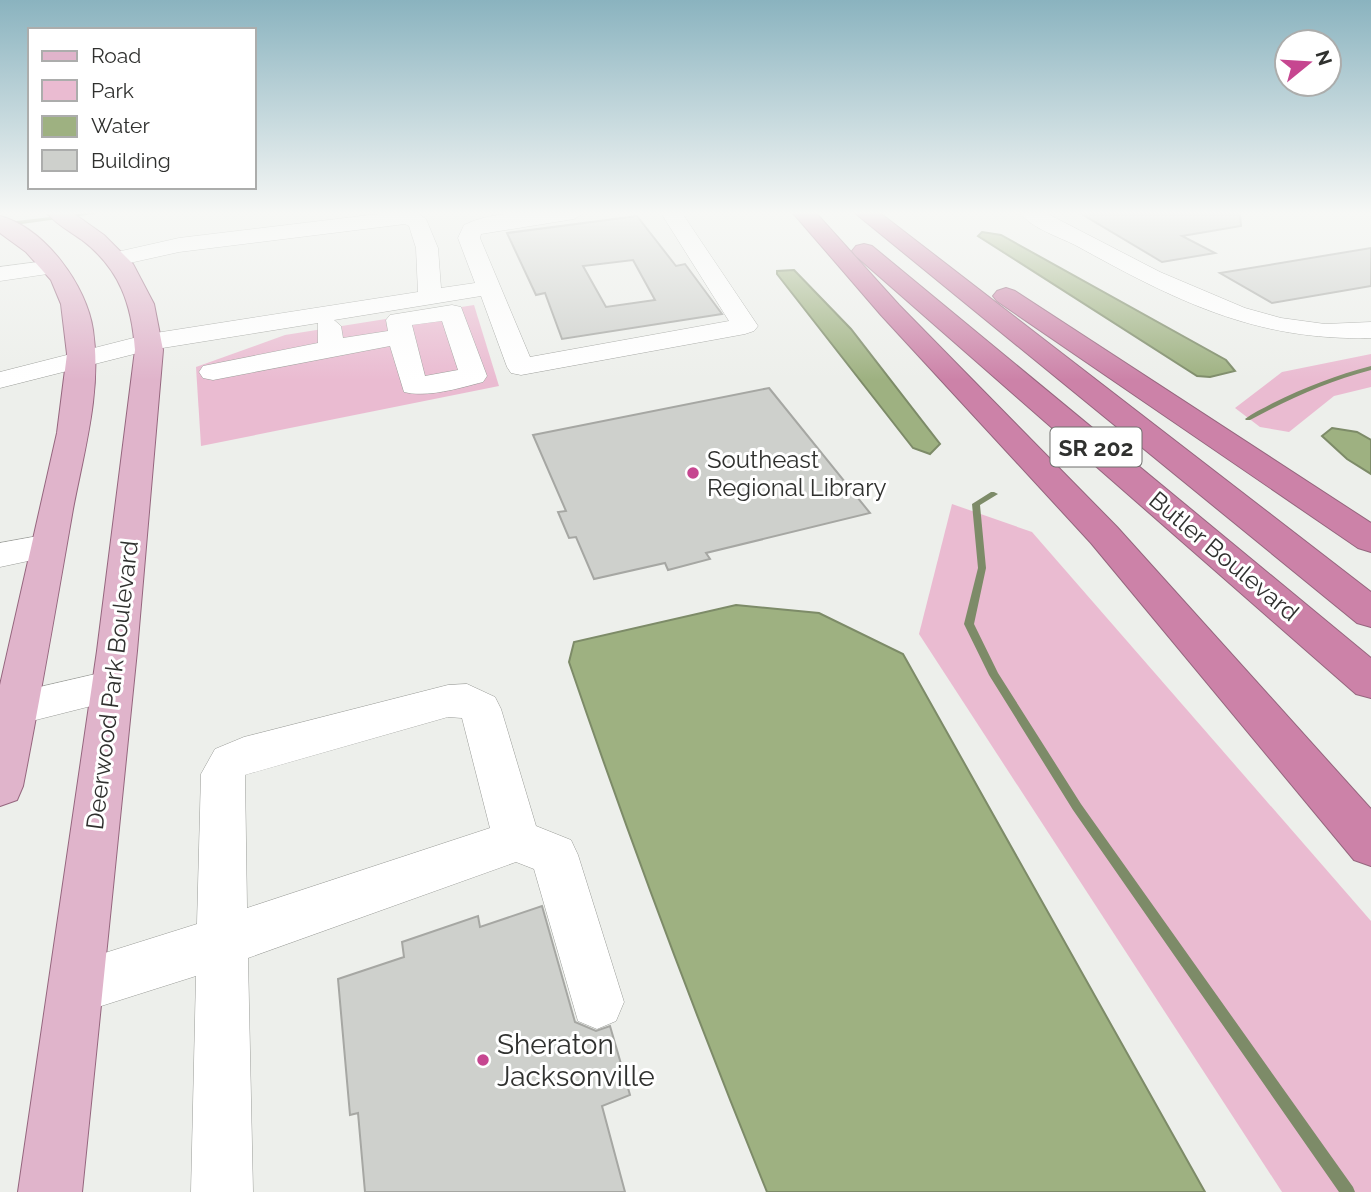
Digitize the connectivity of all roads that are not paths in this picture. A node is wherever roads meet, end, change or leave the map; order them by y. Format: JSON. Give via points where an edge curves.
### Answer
{"nodes":[{"id":1,"x":41,"y":269,"type":"edge"},
{"id":2,"x":54,"y":269,"type":"edge"},
{"id":3,"x":122,"y":269,"type":"edge"},
{"id":4,"x":428,"y":269,"type":"edge"},
{"id":5,"x":481,"y":269,"type":"edge"},
{"id":6,"x":707,"y":269,"type":"edge"},
{"id":7,"x":853,"y":269,"type":"edge"},
{"id":8,"x":885,"y":269,"type":"edge"},
{"id":9,"x":936,"y":269,"type":"edge"},
{"id":10,"x":966,"y":269,"type":"edge"},
{"id":11,"x":1138,"y":269,"type":"edge"},
{"id":12,"x":0,"y":274,"type":"edge"},
{"id":13,"x":489,"y":288,"type":"junction"},
{"id":14,"x":430,"y":298,"type":"junction"},
{"id":15,"x":326,"y":315,"type":"junction"},
{"id":16,"x":1371,"y":330,"type":"edge"},
{"id":17,"x":401,"y":336,"type":"dead end"},
{"id":18,"x":332,"y":348,"type":"junction"},
{"id":19,"x":148,"y":350,"type":"junction"},
{"id":20,"x":81,"y":365,"type":"junction"},
{"id":21,"x":213,"y":372,"type":"dead end"},
{"id":22,"x":0,"y":380,"type":"edge"},
{"id":23,"x":0,"y":396,"type":"edge"},
{"id":24,"x":1371,"y":540,"type":"edge"},
{"id":25,"x":49,"y":546,"type":"junction"},
{"id":26,"x":0,"y":555,"type":"edge"},
{"id":27,"x":1371,"y":612,"type":"edge"},
{"id":28,"x":1371,"y":682,"type":"edge"},
{"id":29,"x":113,"y":686,"type":"junction"},
{"id":30,"x":16,"y":709,"type":"junction"},
{"id":31,"x":0,"y":786,"type":"edge"},
{"id":32,"x":517,"y":840,"type":"junction"},
{"id":33,"x":1371,"y":844,"type":"edge"},
{"id":34,"x":222,"y":942,"type":"junction"},
{"id":35,"x":76,"y":987,"type":"junction"},
{"id":36,"x":597,"y":1002,"type":"dead end"},
{"id":37,"x":50,"y":1192,"type":"edge"},
{"id":38,"x":222,"y":1192,"type":"edge"}],
"edges":[{"from":1,"to":12,"type":"street"},
{"from":2,"to":20,"type":"main road","via":[[74,302],[82,341]]},
{"from":3,"to":19,"type":"main road","name":"Deerwood Park Boulevard","via":[[138,287]]},
{"from":4,"to":14,"type":"street"},
{"from":5,"to":13,"type":"street"},
{"from":6,"to":13,"type":"street","via":[[745,326],[521,367]]},
{"from":7,"to":33,"type":"highway","via":[[1104,535]]},
{"from":8,"to":28,"type":"highway","name":"Butler Boulevard","number":"SR 202"},
{"from":9,"to":27,"type":"highway","name":"Butler Boulevard","number":"SR 202"},
{"from":10,"to":24,"type":"highway"},
{"from":11,"to":16,"type":"street","via":[[1211,306],[1274,325]]},
{"from":13,"to":14,"type":"street"},
{"from":14,"to":15,"type":"street"},
{"from":15,"to":18,"type":"street"},
{"from":15,"to":19,"type":"street","via":[[272,324],[235,338]]},
{"from":17,"to":18,"type":"street"},
{"from":18,"to":21,"type":"street"},
{"from":19,"to":20,"type":"street"},
{"from":19,"to":29,"type":"main road","name":"Deerwood Park Boulevard"},
{"from":20,"to":22,"type":"street"},
{"from":20,"to":23,"type":"street"},
{"from":20,"to":25,"type":"main road"},
{"from":25,"to":26,"type":"street"},
{"from":25,"to":30,"type":"main road"},
{"from":29,"to":30,"type":"street"},
{"from":29,"to":35,"type":"main road","name":"Deerwood Park Boulevard"},
{"from":30,"to":31,"type":"main road"},
{"from":32,"to":34,"type":"street"},
{"from":32,"to":34,"type":"street","via":[[480,709],[467,700],[448,701],[244,755],[230,762],[223,774]]},
{"from":32,"to":36,"type":"street","via":[[554,855]]},
{"from":34,"to":35,"type":"street"},
{"from":34,"to":38,"type":"street"},
{"from":35,"to":37,"type":"main road","name":"Deerwood Park Boulevard"}]}
